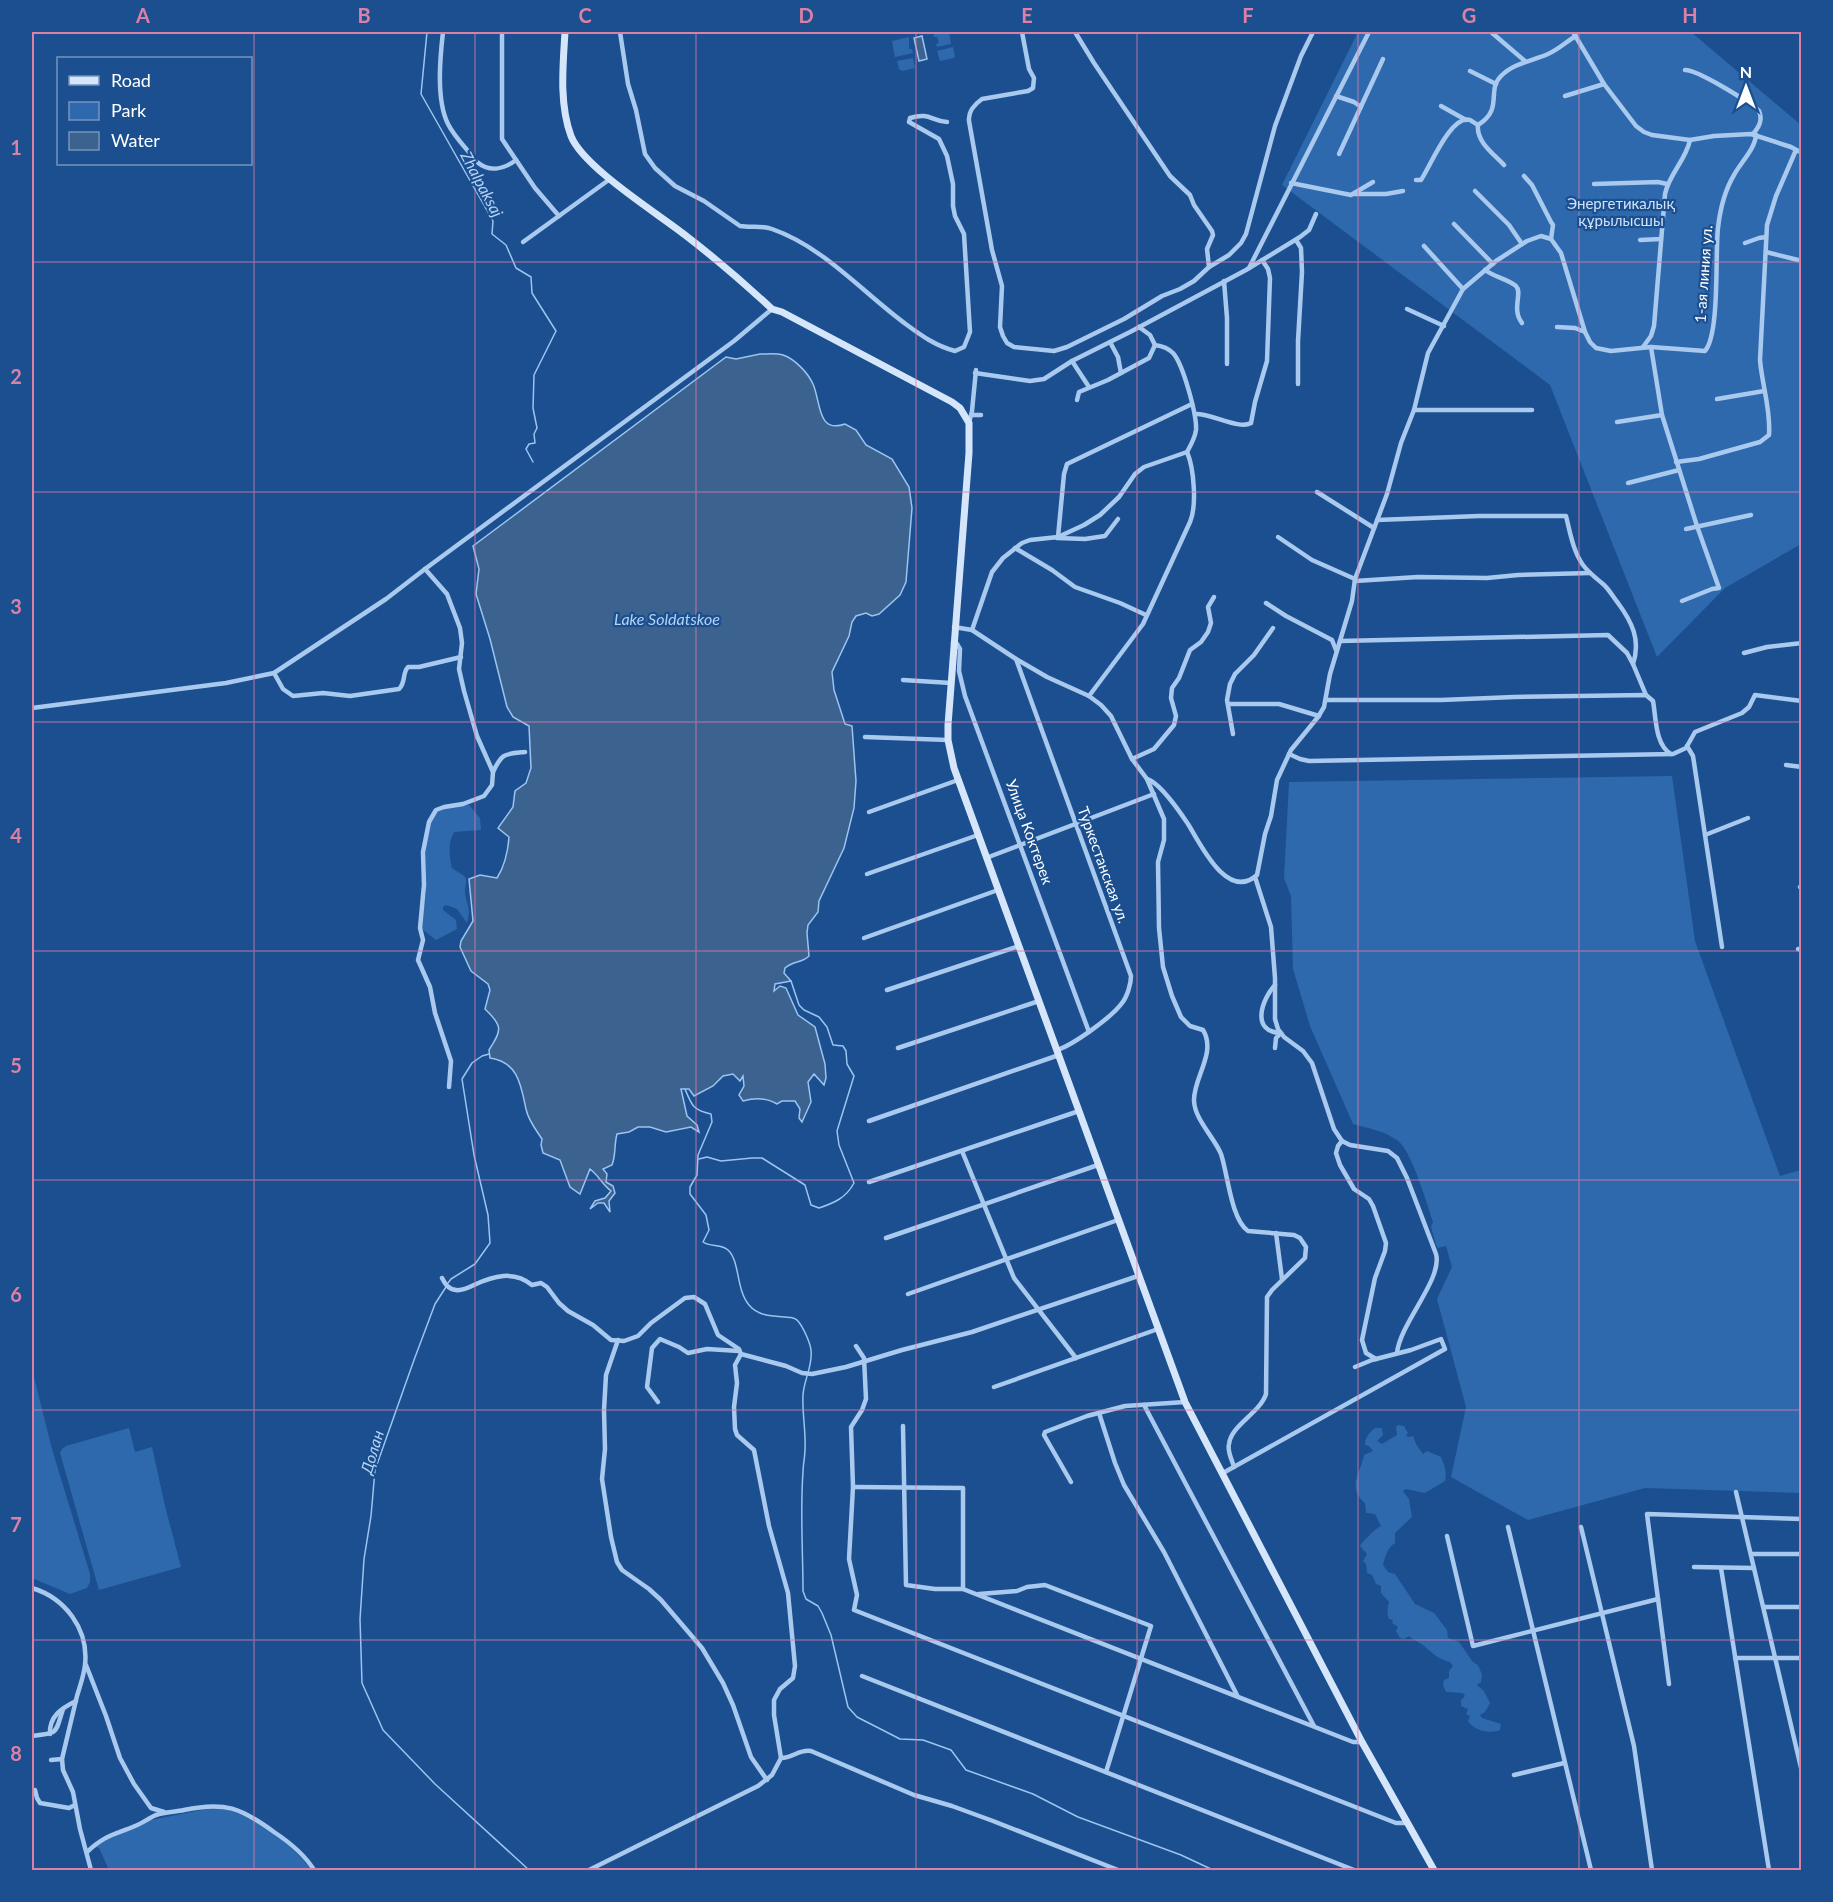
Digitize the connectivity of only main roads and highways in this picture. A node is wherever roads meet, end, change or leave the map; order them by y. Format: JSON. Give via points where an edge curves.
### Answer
{"nodes":[{"id":1,"x":565,"y":32,"type":"edge"},
{"id":2,"x":1434,"y":1870,"type":"edge"}],
"edges":[{"from":1,"to":2,"type":"main road","via":[[564,100],[571,136],[584,156],[772,309],[940,395],[970,419],[948,740],[958,780],[1185,1402],[1362,1742]]}]}
